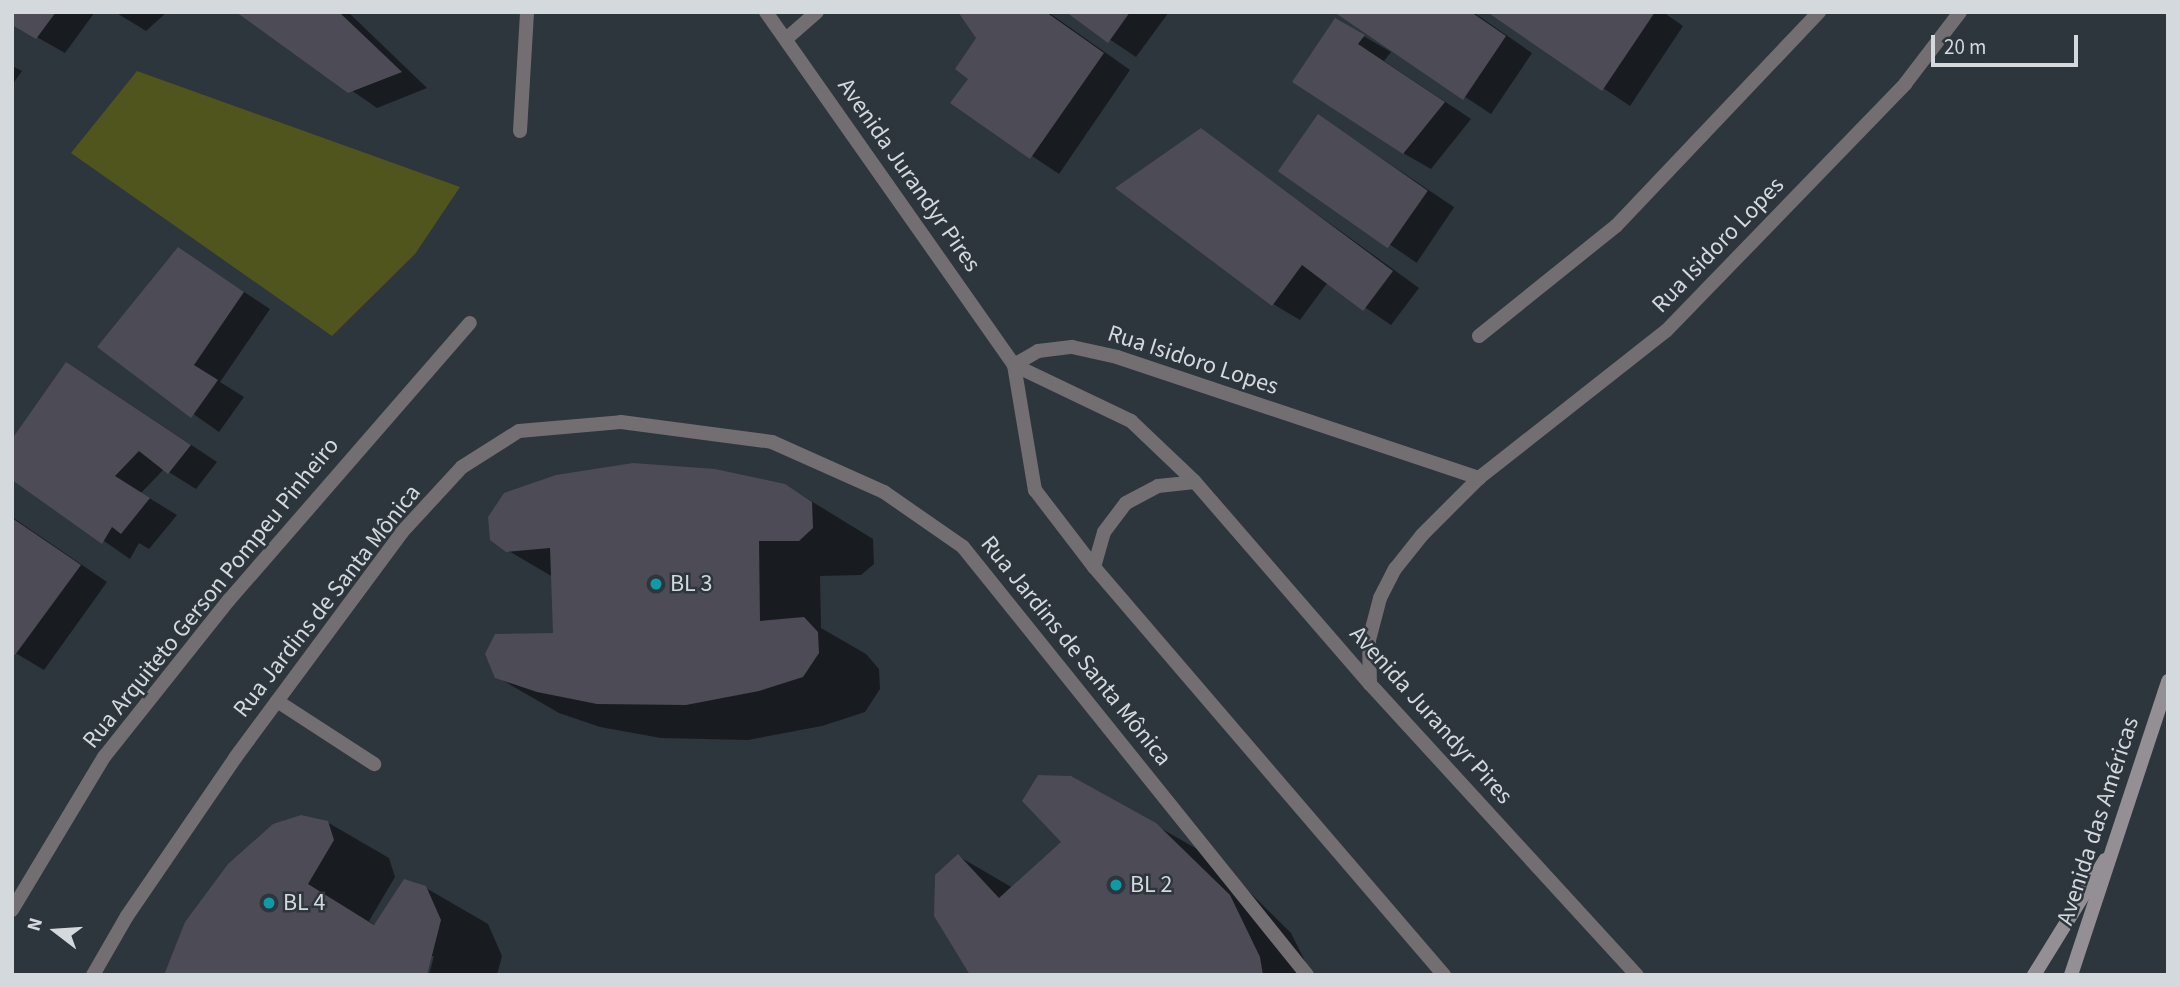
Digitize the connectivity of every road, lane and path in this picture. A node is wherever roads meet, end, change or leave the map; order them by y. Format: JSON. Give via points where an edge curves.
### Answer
{"nodes":[{"id":1,"x":527,"y":12,"type":"edge"},
{"id":2,"x":766,"y":12,"type":"edge"},
{"id":3,"x":817,"y":12,"type":"edge"},
{"id":4,"x":1819,"y":12,"type":"edge"},
{"id":5,"x":1959,"y":12,"type":"edge"},
{"id":6,"x":786,"y":39,"type":"junction"},
{"id":7,"x":520,"y":131,"type":"dead end"},
{"id":8,"x":470,"y":323,"type":"dead end"},
{"id":9,"x":1479,"y":336,"type":"dead end"},
{"id":10,"x":1014,"y":365,"type":"junction"},
{"id":11,"x":1479,"y":478,"type":"junction"},
{"id":12,"x":1195,"y":482,"type":"junction"},
{"id":13,"x":1094,"y":567,"type":"junction"},
{"id":14,"x":2168,"y":681,"type":"edge"},
{"id":15,"x":1370,"y":684,"type":"junction"},
{"id":16,"x":277,"y":701,"type":"junction"},
{"id":17,"x":374,"y":764,"type":"dead end"},
{"id":18,"x":2119,"y":838,"type":"junction"},
{"id":19,"x":12,"y":910,"type":"edge"},
{"id":20,"x":93,"y":975,"type":"edge"},
{"id":21,"x":1307,"y":975,"type":"edge"},
{"id":22,"x":1444,"y":975,"type":"edge"},
{"id":23,"x":1637,"y":975,"type":"edge"},
{"id":24,"x":2034,"y":975,"type":"edge"},
{"id":25,"x":2071,"y":975,"type":"edge"}],
"edges":[{"from":1,"to":7,"type":"street"},
{"from":2,"to":6,"type":"street","name":"Avenida Jurandyr Pires"},
{"from":3,"to":6,"type":"street"},
{"from":4,"to":9,"type":"street","via":[[1616,226]]},
{"from":5,"to":11,"type":"street","name":"Rua Isidoro Lopes","via":[[1905,84],[1666,331]]},
{"from":6,"to":10,"type":"street","name":"Avenida Jurandyr Pires"},
{"from":8,"to":19,"type":"street","name":"Rua Arquiteto Gerson Pompeu Pinheiro","via":[[229,600],[104,757]]},
{"from":10,"to":11,"type":"street","name":"Rua Isidoro Lopes","via":[[1038,351],[1072,348],[1117,357]]},
{"from":10,"to":12,"type":"street","name":"Avenida Jurandyr Pires","via":[[1131,421]]},
{"from":10,"to":13,"type":"street","name":"Avenida Jurandyr Pires","via":[[1035,490]]},
{"from":11,"to":15,"type":"street","name":"Rua Isidoro Lopes","via":[[1395,569],[1380,598],[1368,640]]},
{"from":12,"to":13,"type":"street","via":[[1158,486],[1126,503],[1104,532]]},
{"from":12,"to":15,"type":"street","name":"Avenida Jurandyr Pires"},
{"from":13,"to":22,"type":"street","name":"Avenida Jurandyr Pires"},
{"from":14,"to":18,"type":"main road","name":"Avenida das Américas"},
{"from":15,"to":23,"type":"street","name":"Avenida Jurandyr Pires"},
{"from":16,"to":17,"type":"street"},
{"from":16,"to":20,"type":"street","name":"Rua Jardins de Santa Mônica","via":[[127,916]]},
{"from":16,"to":21,"type":"street","name":"Rua Jardins de Santa Mônica","via":[[402,532],[462,467],[519,430],[621,422],[772,442],[884,492],[963,547]]},
{"from":18,"to":24,"type":"main road"},
{"from":18,"to":25,"type":"main road","name":"Avenida das Américas"}]}
